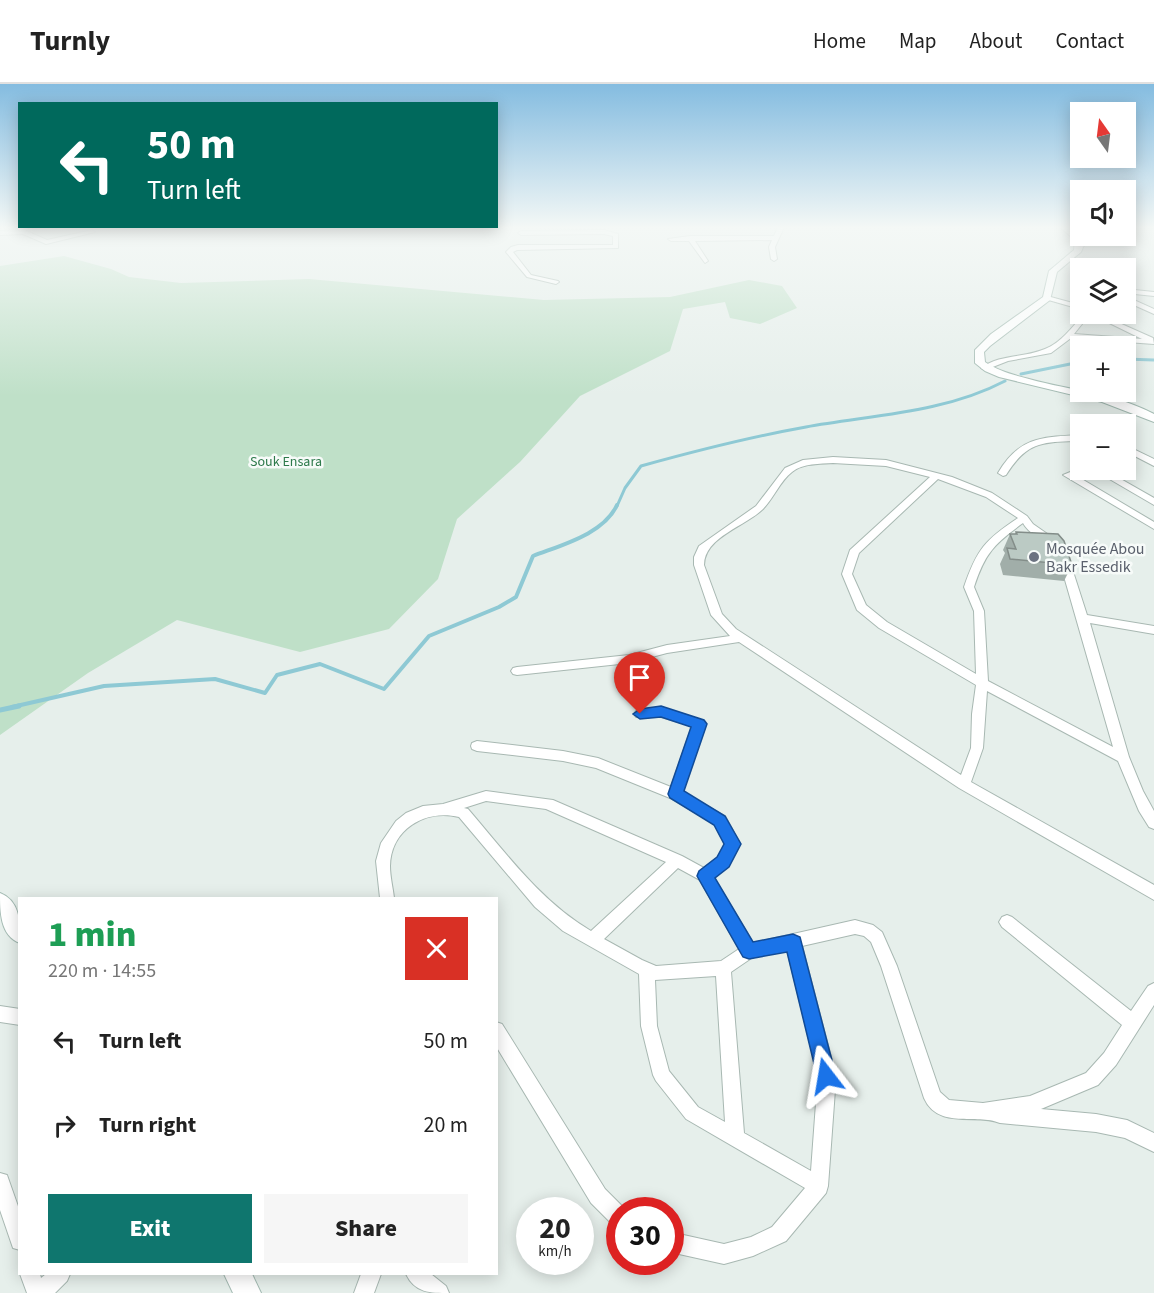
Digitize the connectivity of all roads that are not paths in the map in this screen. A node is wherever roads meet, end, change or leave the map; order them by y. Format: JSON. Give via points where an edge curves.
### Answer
{"nodes":[{"id":1,"x":1050,"y":283,"type":"edge"},
{"id":2,"x":1136,"y":292,"type":"edge"},
{"id":3,"x":1154,"y":294,"type":"edge"},
{"id":4,"x":1047,"y":298,"type":"junction"},
{"id":5,"x":1136,"y":303,"type":"edge"},
{"id":6,"x":1070,"y":304,"type":"edge"},
{"id":7,"x":1154,"y":312,"type":"edge"},
{"id":8,"x":1079,"y":324,"type":"edge"},
{"id":9,"x":1115,"y":324,"type":"edge"},
{"id":10,"x":1069,"y":336,"type":"junction"},
{"id":11,"x":1154,"y":342,"type":"edge"},
{"id":12,"x":985,"y":368,"type":"junction"},
{"id":13,"x":1154,"y":419,"type":"edge"},
{"id":14,"x":1070,"y":438,"type":"edge"},
{"id":15,"x":1136,"y":454,"type":"edge"},
{"id":16,"x":1154,"y":463,"type":"edge"},
{"id":17,"x":1003,"y":473,"type":"dead end"},
{"id":18,"x":936,"y":476,"type":"junction"},
{"id":19,"x":1076,"y":480,"type":"edge"},
{"id":20,"x":1116,"y":480,"type":"edge"},
{"id":21,"x":1154,"y":502,"type":"edge"},
{"id":22,"x":1024,"y":518,"type":"junction"},
{"id":23,"x":1154,"y":526,"type":"edge"},
{"id":24,"x":1084,"y":618,"type":"junction"},
{"id":25,"x":1154,"y":630,"type":"edge"},
{"id":26,"x":741,"y":638,"type":"junction"},
{"id":27,"x":517,"y":671,"type":"dead end"},
{"id":28,"x":982,"y":683,"type":"junction"},
{"id":29,"x":640,"y":714,"type":"dead end"},
{"id":30,"x":477,"y":746,"type":"dead end"},
{"id":31,"x":1123,"y":758,"type":"junction"},
{"id":32,"x":964,"y":784,"type":"junction"},
{"id":33,"x":675,"y":794,"type":"junction"},
{"id":34,"x":448,"y":807,"type":"junction"},
{"id":35,"x":1154,"y":824,"type":"edge"},
{"id":36,"x":677,"y":860,"type":"junction"},
{"id":37,"x":705,"y":876,"type":"junction"},
{"id":38,"x":1154,"y":893,"type":"edge"},
{"id":39,"x":387,"y":897,"type":"edge"},
{"id":40,"x":0,"y":902,"type":"edge"},
{"id":41,"x":1007,"y":922,"type":"dead end"},
{"id":42,"x":18,"y":931,"type":"edge"},
{"id":43,"x":592,"y":940,"type":"junction"},
{"id":44,"x":793,"y":942,"type":"junction"},
{"id":45,"x":749,"y":951,"type":"junction"},
{"id":46,"x":723,"y":968,"type":"junction"},
{"id":47,"x":647,"y":970,"type":"junction"},
{"id":48,"x":1154,"y":991,"type":"edge"},
{"id":49,"x":0,"y":1014,"type":"edge"},
{"id":50,"x":18,"y":1017,"type":"edge"},
{"id":51,"x":1133,"y":1023,"type":"junction"},
{"id":52,"x":498,"y":1033,"type":"edge"},
{"id":53,"x":983,"y":1112,"type":"junction"},
{"id":54,"x":735,"y":1137,"type":"junction"},
{"id":55,"x":1154,"y":1143,"type":"edge"},
{"id":56,"x":0,"y":1182,"type":"edge"},
{"id":57,"x":819,"y":1186,"type":"junction"},
{"id":58,"x":606,"y":1204,"type":"edge"},
{"id":59,"x":18,"y":1235,"type":"edge"},
{"id":60,"x":684,"y":1245,"type":"edge"},
{"id":61,"x":30,"y":1275,"type":"edge"},
{"id":62,"x":59,"y":1275,"type":"edge"},
{"id":63,"x":238,"y":1275,"type":"edge"},
{"id":64,"x":371,"y":1275,"type":"edge"},
{"id":65,"x":417,"y":1275,"type":"edge"},
{"id":66,"x":39,"y":1293,"type":"edge"},
{"id":67,"x":247,"y":1293,"type":"edge"},
{"id":68,"x":364,"y":1293,"type":"edge"},
{"id":69,"x":439,"y":1293,"type":"edge"}],
"edges":[{"from":1,"to":4,"type":"main road"},
{"from":2,"to":3,"type":"street"},
{"from":4,"to":6,"type":"street"},
{"from":4,"to":12,"type":"main road","via":[[984,346],[978,358]]},
{"from":5,"to":7,"type":"street"},
{"from":8,"to":10,"type":"street"},
{"from":9,"to":11,"type":"street"},
{"from":10,"to":11,"type":"street"},
{"from":10,"to":12,"type":"street","via":[[1048,351],[1006,359]]},
{"from":12,"to":13,"type":"main road","via":[[1112,401]]},
{"from":14,"to":17,"type":"street","via":[[1027,446],[1014,455]]},
{"from":15,"to":16,"type":"street"},
{"from":18,"to":22,"type":"street","via":[[989,495]]},
{"from":18,"to":26,"type":"street","via":[[886,464],[832,460],[788,470],[759,508],[703,548],[699,557],[717,615]]},
{"from":18,"to":28,"type":"street","via":[[854,552],[847,574],[861,607],[882,625]]},
{"from":19,"to":23,"type":"street"},
{"from":20,"to":21,"type":"street"},
{"from":22,"to":24,"type":"street","via":[[1063,556]]},
{"from":22,"to":28,"type":"street","via":[[989,544],[969,587],[979,611]]},
{"from":24,"to":25,"type":"street"},
{"from":24,"to":31,"type":"street"},
{"from":26,"to":27,"type":"street","via":[[629,659]]},
{"from":26,"to":32,"type":"street"},
{"from":28,"to":31,"type":"street"},
{"from":28,"to":32,"type":"street","via":[[977,748]]},
{"from":29,"to":33,"type":"street","via":[[661,712],[699,724]]},
{"from":30,"to":33,"type":"street","via":[[598,763]]},
{"from":31,"to":35,"type":"street","via":[[1133,789]]},
{"from":32,"to":38,"type":"street"},
{"from":33,"to":37,"type":"street","via":[[720,820],[733,844],[723,862]]},
{"from":34,"to":36,"type":"street","via":[[486,796],[548,804]]},
{"from":34,"to":39,"type":"street","via":[[414,815],[388,838],[382,864]]},
{"from":34,"to":43,"type":"street","via":[[462,813],[540,902]]},
{"from":36,"to":37,"type":"street"},
{"from":36,"to":43,"type":"street"},
{"from":37,"to":45,"type":"street"},
{"from":40,"to":42,"type":"main road"},
{"from":41,"to":51,"type":"street"},
{"from":43,"to":47,"type":"street"},
{"from":44,"to":45,"type":"street"},
{"from":44,"to":53,"type":"street","via":[[855,927],[877,937],[933,1098],[946,1109]]},
{"from":44,"to":57,"type":"street","via":[[826,1076]]},
{"from":45,"to":46,"type":"street"},
{"from":46,"to":47,"type":"street","via":[[673,973]]},
{"from":46,"to":54,"type":"street"},
{"from":47,"to":54,"type":"street","via":[[649,1026],[662,1075],[692,1113]]},
{"from":48,"to":51,"type":"street"},
{"from":49,"to":50,"type":"street"},
{"from":51,"to":53,"type":"street","via":[[1092,1079],[1030,1105]]},
{"from":52,"to":58,"type":"street"},
{"from":53,"to":55,"type":"street","via":[[1096,1123],[1127,1129]]},
{"from":54,"to":57,"type":"street"},
{"from":56,"to":59,"type":"street"},
{"from":57,"to":60,"type":"street","via":[[778,1234],[753,1246],[724,1254]]},
{"from":61,"to":66,"type":"street"},
{"from":62,"to":66,"type":"street"},
{"from":63,"to":67,"type":"main road"},
{"from":64,"to":68,"type":"street"},
{"from":65,"to":69,"type":"street"}]}
